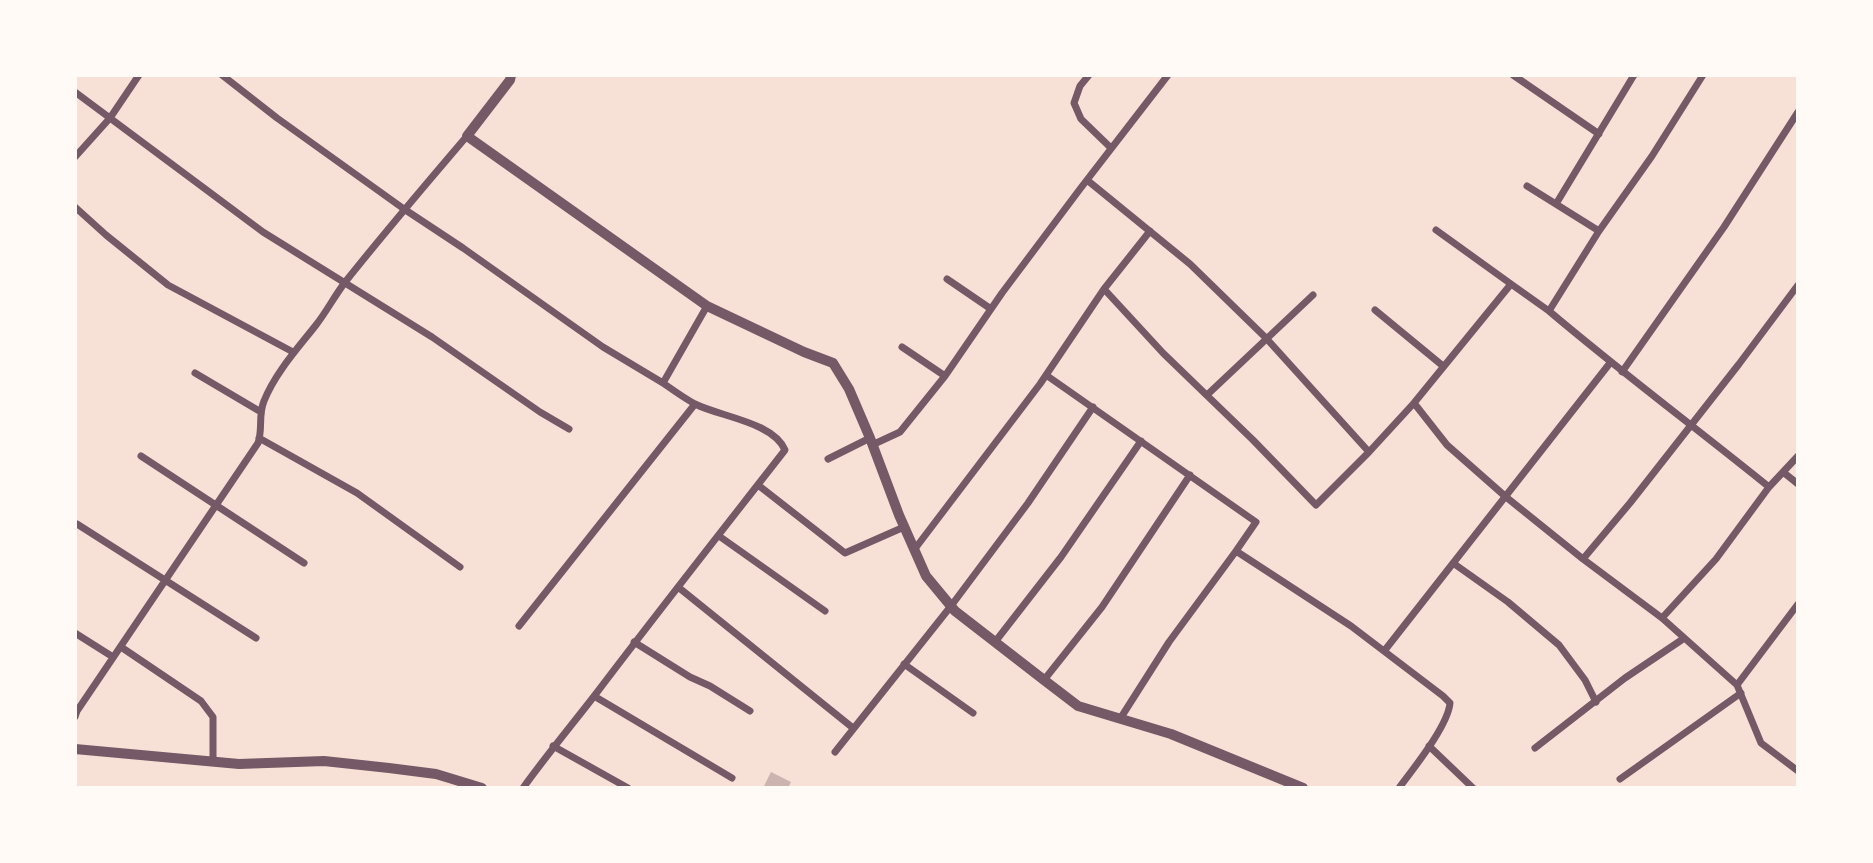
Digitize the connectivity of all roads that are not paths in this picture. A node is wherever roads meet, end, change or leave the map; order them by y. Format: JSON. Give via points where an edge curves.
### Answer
{"nodes":[{"id":1,"x":139,"y":75,"type":"edge"},
{"id":2,"x":222,"y":75,"type":"edge"},
{"id":3,"x":511,"y":75,"type":"edge"},
{"id":4,"x":1089,"y":75,"type":"edge"},
{"id":5,"x":1168,"y":75,"type":"edge"},
{"id":6,"x":1513,"y":75,"type":"edge"},
{"id":7,"x":1634,"y":75,"type":"edge"},
{"id":8,"x":1703,"y":75,"type":"edge"},
{"id":9,"x":75,"y":92,"type":"edge"},
{"id":10,"x":1798,"y":112,"type":"edge"},
{"id":11,"x":110,"y":118,"type":"junction"},
{"id":12,"x":1599,"y":134,"type":"junction"},
{"id":13,"x":467,"y":136,"type":"junction"},
{"id":14,"x":1111,"y":148,"type":"junction"},
{"id":15,"x":75,"y":157,"type":"edge"},
{"id":16,"x":1087,"y":180,"type":"junction"},
{"id":17,"x":1527,"y":186,"type":"dead end"},
{"id":18,"x":1556,"y":204,"type":"junction"},
{"id":19,"x":75,"y":207,"type":"edge"},
{"id":20,"x":404,"y":209,"type":"junction"},
{"id":21,"x":1436,"y":230,"type":"dead end"},
{"id":22,"x":1150,"y":231,"type":"junction"},
{"id":23,"x":1599,"y":231,"type":"junction"},
{"id":24,"x":947,"y":279,"type":"dead end"},
{"id":25,"x":345,"y":282,"type":"junction"},
{"id":26,"x":1511,"y":284,"type":"junction"},
{"id":27,"x":1798,"y":285,"type":"edge"},
{"id":28,"x":1104,"y":289,"type":"junction"},
{"id":29,"x":1313,"y":295,"type":"dead end"},
{"id":30,"x":1790,"y":297,"type":"junction"},
{"id":31,"x":1798,"y":302,"type":"edge"},
{"id":32,"x":707,"y":306,"type":"junction"},
{"id":33,"x":991,"y":309,"type":"junction"},
{"id":34,"x":1375,"y":310,"type":"dead end"},
{"id":35,"x":1549,"y":311,"type":"junction"},
{"id":36,"x":1266,"y":338,"type":"junction"},
{"id":37,"x":902,"y":347,"type":"dead end"},
{"id":38,"x":293,"y":352,"type":"junction"},
{"id":39,"x":1610,"y":363,"type":"junction"},
{"id":40,"x":1443,"y":366,"type":"junction"},
{"id":41,"x":1622,"y":372,"type":"junction"},
{"id":42,"x":195,"y":373,"type":"dead end"},
{"id":43,"x":1046,"y":375,"type":"junction"},
{"id":44,"x":944,"y":376,"type":"junction"},
{"id":45,"x":663,"y":383,"type":"junction"},
{"id":46,"x":1207,"y":396,"type":"junction"},
{"id":47,"x":1414,"y":403,"type":"junction"},
{"id":48,"x":695,"y":404,"type":"junction"},
{"id":49,"x":1093,"y":407,"type":"junction"},
{"id":50,"x":261,"y":412,"type":"junction"},
{"id":51,"x":1691,"y":425,"type":"junction"},
{"id":52,"x":569,"y":429,"type":"dead end"},
{"id":53,"x":260,"y":438,"type":"junction"},
{"id":54,"x":871,"y":441,"type":"junction"},
{"id":55,"x":1141,"y":441,"type":"junction"},
{"id":56,"x":1369,"y":452,"type":"junction"},
{"id":57,"x":141,"y":456,"type":"dead end"},
{"id":58,"x":1798,"y":456,"type":"edge"},
{"id":59,"x":828,"y":458,"type":"dead end"},
{"id":60,"x":1783,"y":472,"type":"junction"},
{"id":61,"x":1190,"y":475,"type":"junction"},
{"id":62,"x":1798,"y":484,"type":"edge"},
{"id":63,"x":758,"y":485,"type":"junction"},
{"id":64,"x":1769,"y":487,"type":"junction"},
{"id":65,"x":1506,"y":497,"type":"junction"},
{"id":66,"x":216,"y":505,"type":"junction"},
{"id":67,"x":77,"y":524,"type":"dead end"},
{"id":68,"x":904,"y":527,"type":"junction"},
{"id":69,"x":719,"y":536,"type":"junction"},
{"id":70,"x":914,"y":550,"type":"junction"},
{"id":71,"x":1236,"y":551,"type":"junction"},
{"id":72,"x":1583,"y":559,"type":"junction"},
{"id":73,"x":304,"y":563,"type":"dead end"},
{"id":74,"x":1453,"y":563,"type":"junction"},
{"id":75,"x":460,"y":567,"type":"dead end"},
{"id":76,"x":165,"y":580,"type":"junction"},
{"id":77,"x":678,"y":587,"type":"junction"},
{"id":78,"x":1798,"y":604,"type":"edge"},
{"id":79,"x":951,"y":606,"type":"junction"},
{"id":80,"x":825,"y":611,"type":"dead end"},
{"id":81,"x":1662,"y":618,"type":"junction"},
{"id":82,"x":519,"y":626,"type":"dead end"},
{"id":83,"x":75,"y":633,"type":"edge"},
{"id":84,"x":256,"y":638,"type":"dead end"},
{"id":85,"x":1684,"y":639,"type":"junction"},
{"id":86,"x":634,"y":642,"type":"junction"},
{"id":87,"x":995,"y":642,"type":"junction"},
{"id":88,"x":121,"y":647,"type":"junction"},
{"id":89,"x":1385,"y":650,"type":"junction"},
{"id":90,"x":113,"y":657,"type":"junction"},
{"id":91,"x":904,"y":664,"type":"junction"},
{"id":92,"x":1044,"y":680,"type":"junction"},
{"id":93,"x":1737,"y":685,"type":"junction"},
{"id":94,"x":1741,"y":694,"type":"junction"},
{"id":95,"x":594,"y":696,"type":"junction"},
{"id":96,"x":1596,"y":702,"type":"junction"},
{"id":97,"x":750,"y":711,"type":"dead end"},
{"id":98,"x":76,"y":713,"type":"edge"},
{"id":99,"x":973,"y":713,"type":"dead end"},
{"id":100,"x":1121,"y":719,"type":"junction"},
{"id":101,"x":853,"y":728,"type":"junction"},
{"id":102,"x":553,"y":746,"type":"junction"},
{"id":103,"x":1429,"y":746,"type":"junction"},
{"id":104,"x":1535,"y":748,"type":"dead end"},
{"id":105,"x":75,"y":750,"type":"edge"},
{"id":106,"x":835,"y":752,"type":"dead end"},
{"id":107,"x":213,"y":762,"type":"junction"},
{"id":108,"x":1798,"y":771,"type":"edge"},
{"id":109,"x":732,"y":778,"type":"dead end"},
{"id":110,"x":1620,"y":779,"type":"dead end"},
{"id":111,"x":482,"y":788,"type":"edge"},
{"id":112,"x":523,"y":788,"type":"edge"},
{"id":113,"x":628,"y":788,"type":"edge"},
{"id":114,"x":1303,"y":788,"type":"edge"},
{"id":115,"x":1399,"y":788,"type":"edge"},
{"id":116,"x":1473,"y":788,"type":"edge"}],
"edges":[{"from":1,"to":11,"type":"street"},
{"from":2,"to":20,"type":"street"},
{"from":3,"to":13,"type":"street"},
{"from":4,"to":14,"type":"street","via":[[1074,103],[1080,119]]},
{"from":5,"to":14,"type":"street"},
{"from":6,"to":12,"type":"street"},
{"from":7,"to":12,"type":"street"},
{"from":8,"to":23,"type":"street"},
{"from":9,"to":11,"type":"street"},
{"from":10,"to":41,"type":"street"},
{"from":11,"to":15,"type":"street"},
{"from":11,"to":25,"type":"street","via":[[263,232]]},
{"from":12,"to":18,"type":"street"},
{"from":13,"to":20,"type":"street"},
{"from":13,"to":32,"type":"street"},
{"from":14,"to":16,"type":"street"},
{"from":16,"to":22,"type":"street"},
{"from":16,"to":33,"type":"street"},
{"from":17,"to":18,"type":"street"},
{"from":18,"to":23,"type":"street"},
{"from":19,"to":38,"type":"street","via":[[169,285]]},
{"from":20,"to":25,"type":"street"},
{"from":20,"to":45,"type":"street","via":[[603,347]]},
{"from":21,"to":26,"type":"street"},
{"from":22,"to":28,"type":"street"},
{"from":22,"to":36,"type":"street"},
{"from":23,"to":35,"type":"street"},
{"from":24,"to":33,"type":"street"},
{"from":25,"to":38,"type":"street"},
{"from":25,"to":52,"type":"street"},
{"from":26,"to":35,"type":"street"},
{"from":26,"to":40,"type":"street"},
{"from":27,"to":30,"type":"street"},
{"from":28,"to":43,"type":"street"},
{"from":28,"to":46,"type":"street"},
{"from":29,"to":36,"type":"street"},
{"from":30,"to":31,"type":"street"},
{"from":30,"to":51,"type":"street"},
{"from":32,"to":45,"type":"street"},
{"from":32,"to":54,"type":"street","via":[[833,363]]},
{"from":33,"to":44,"type":"street"},
{"from":34,"to":40,"type":"street"},
{"from":35,"to":39,"type":"street"},
{"from":36,"to":46,"type":"street"},
{"from":36,"to":56,"type":"street"},
{"from":37,"to":44,"type":"street"},
{"from":38,"to":50,"type":"street"},
{"from":39,"to":41,"type":"street"},
{"from":39,"to":65,"type":"street"},
{"from":40,"to":47,"type":"street"},
{"from":41,"to":51,"type":"street"},
{"from":42,"to":50,"type":"street"},
{"from":43,"to":49,"type":"street"},
{"from":43,"to":70,"type":"street"},
{"from":44,"to":54,"type":"street","via":[[900,432]]},
{"from":45,"to":48,"type":"street"},
{"from":46,"to":56,"type":"street","via":[[1316,505]]},
{"from":47,"to":56,"type":"street"},
{"from":47,"to":65,"type":"street","via":[[1447,445]]},
{"from":48,"to":63,"type":"street","via":[[762,428],[781,442],[785,450]]},
{"from":48,"to":82,"type":"street"},
{"from":49,"to":55,"type":"street"},
{"from":49,"to":79,"type":"street"},
{"from":50,"to":53,"type":"street"},
{"from":51,"to":64,"type":"street"},
{"from":51,"to":72,"type":"street"},
{"from":53,"to":66,"type":"street"},
{"from":53,"to":75,"type":"street","via":[[356,493]]},
{"from":54,"to":59,"type":"street"},
{"from":54,"to":68,"type":"street"},
{"from":55,"to":61,"type":"street"},
{"from":55,"to":87,"type":"street"},
{"from":57,"to":66,"type":"street"},
{"from":58,"to":60,"type":"street"},
{"from":60,"to":62,"type":"street"},
{"from":60,"to":64,"type":"street"},
{"from":61,"to":71,"type":"street","via":[[1256,522]]},
{"from":61,"to":92,"type":"street","via":[[1102,607]]},
{"from":63,"to":68,"type":"street","via":[[845,553]]},
{"from":63,"to":69,"type":"street"},
{"from":64,"to":81,"type":"street","via":[[1716,559]]},
{"from":65,"to":72,"type":"street"},
{"from":65,"to":74,"type":"street"},
{"from":66,"to":73,"type":"street"},
{"from":66,"to":76,"type":"street"},
{"from":67,"to":76,"type":"street"},
{"from":68,"to":70,"type":"street"},
{"from":69,"to":77,"type":"street"},
{"from":69,"to":80,"type":"street"},
{"from":70,"to":79,"type":"street","via":[[926,576]]},
{"from":71,"to":89,"type":"street"},
{"from":71,"to":100,"type":"street","via":[[1169,642]]},
{"from":72,"to":81,"type":"street"},
{"from":74,"to":89,"type":"street"},
{"from":74,"to":96,"type":"street","via":[[1559,645]]},
{"from":76,"to":84,"type":"street"},
{"from":76,"to":88,"type":"street"},
{"from":77,"to":86,"type":"street"},
{"from":77,"to":101,"type":"street"},
{"from":78,"to":93,"type":"street"},
{"from":79,"to":87,"type":"street"},
{"from":79,"to":91,"type":"street"},
{"from":81,"to":85,"type":"street"},
{"from":83,"to":90,"type":"street"},
{"from":85,"to":93,"type":"street"},
{"from":85,"to":96,"type":"street"},
{"from":86,"to":95,"type":"street"},
{"from":86,"to":97,"type":"street"},
{"from":87,"to":92,"type":"street"},
{"from":88,"to":90,"type":"street"},
{"from":88,"to":107,"type":"street","via":[[208,709],[213,717]]},
{"from":89,"to":103,"type":"street","via":[[1450,703]]},
{"from":90,"to":98,"type":"street"},
{"from":91,"to":99,"type":"street"},
{"from":91,"to":101,"type":"street"},
{"from":92,"to":100,"type":"street","via":[[1078,706]]},
{"from":93,"to":94,"type":"street"},
{"from":94,"to":108,"type":"street","via":[[1761,743]]},
{"from":94,"to":110,"type":"street"},
{"from":95,"to":102,"type":"street"},
{"from":95,"to":109,"type":"street"},
{"from":96,"to":104,"type":"street"},
{"from":100,"to":114,"type":"street","via":[[1171,734]]},
{"from":101,"to":106,"type":"street"},
{"from":102,"to":112,"type":"street"},
{"from":102,"to":113,"type":"street"},
{"from":103,"to":115,"type":"street"},
{"from":103,"to":116,"type":"street"},
{"from":105,"to":107,"type":"street"},
{"from":107,"to":111,"type":"street","via":[[324,761],[436,774]]}]}
